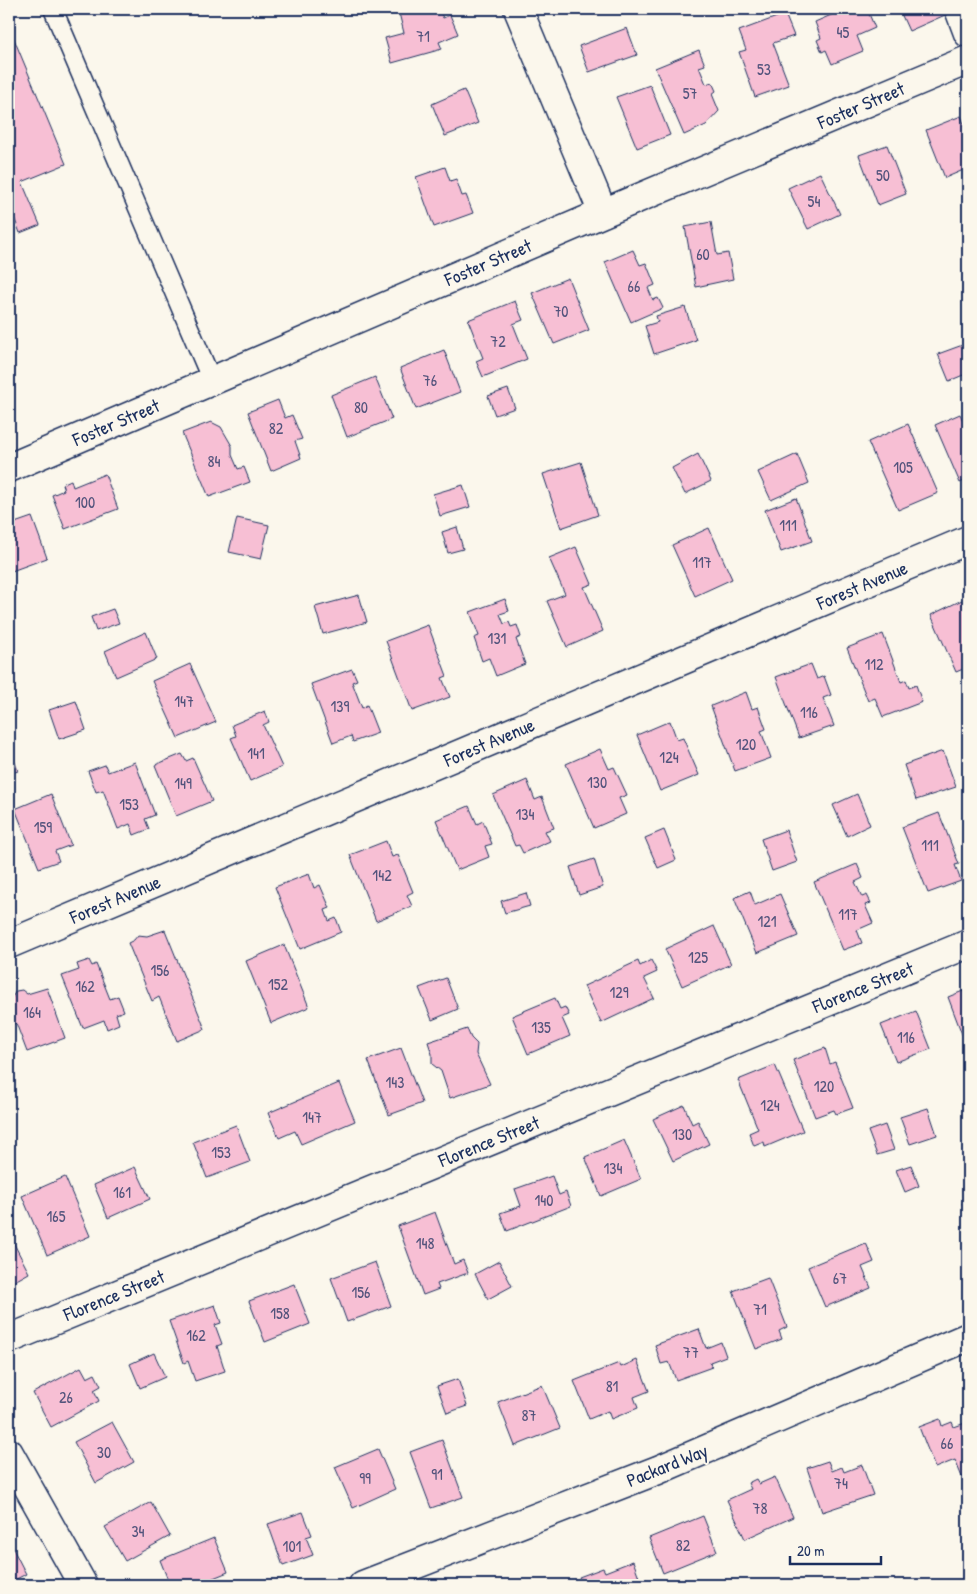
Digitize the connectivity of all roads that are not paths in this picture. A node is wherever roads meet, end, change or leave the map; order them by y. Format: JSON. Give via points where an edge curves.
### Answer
{"nodes":[{"id":1,"x":53,"y":9,"type":"edge"},
{"id":2,"x":518,"y":9,"type":"edge"},
{"id":3,"x":959,"y":9,"type":"edge"},
{"id":4,"x":968,"y":33,"type":"edge"},
{"id":5,"x":968,"y":60,"type":"edge"},
{"id":6,"x":603,"y":213,"type":"junction"},
{"id":7,"x":212,"y":381,"type":"junction"},
{"id":8,"x":9,"y":468,"type":"edge"},
{"id":9,"x":968,"y":540,"type":"edge"},
{"id":10,"x":9,"y":942,"type":"edge"},
{"id":11,"x":968,"y":944,"type":"edge"},
{"id":12,"x":968,"y":1337,"type":"edge"},
{"id":13,"x":9,"y":1339,"type":"edge"},
{"id":14,"x":9,"y":1453,"type":"edge"},
{"id":15,"x":83,"y":1585,"type":"edge"},
{"id":16,"x":363,"y":1585,"type":"edge"}],
"edges":[{"from":1,"to":7,"type":"lane"},
{"from":2,"to":6,"type":"street"},
{"from":3,"to":4,"type":"street"},
{"from":5,"to":6,"type":"street","name":"Foster Street"},
{"from":6,"to":7,"type":"street","name":"Foster Street"},
{"from":7,"to":8,"type":"street","name":"Foster Street"},
{"from":9,"to":10,"type":"street","name":"Forest Avenue"},
{"from":11,"to":13,"type":"street","name":"Florence Street"},
{"from":12,"to":16,"type":"street","name":"Packard Way","via":[[658,1470]]},
{"from":14,"to":15,"type":"street"}]}
